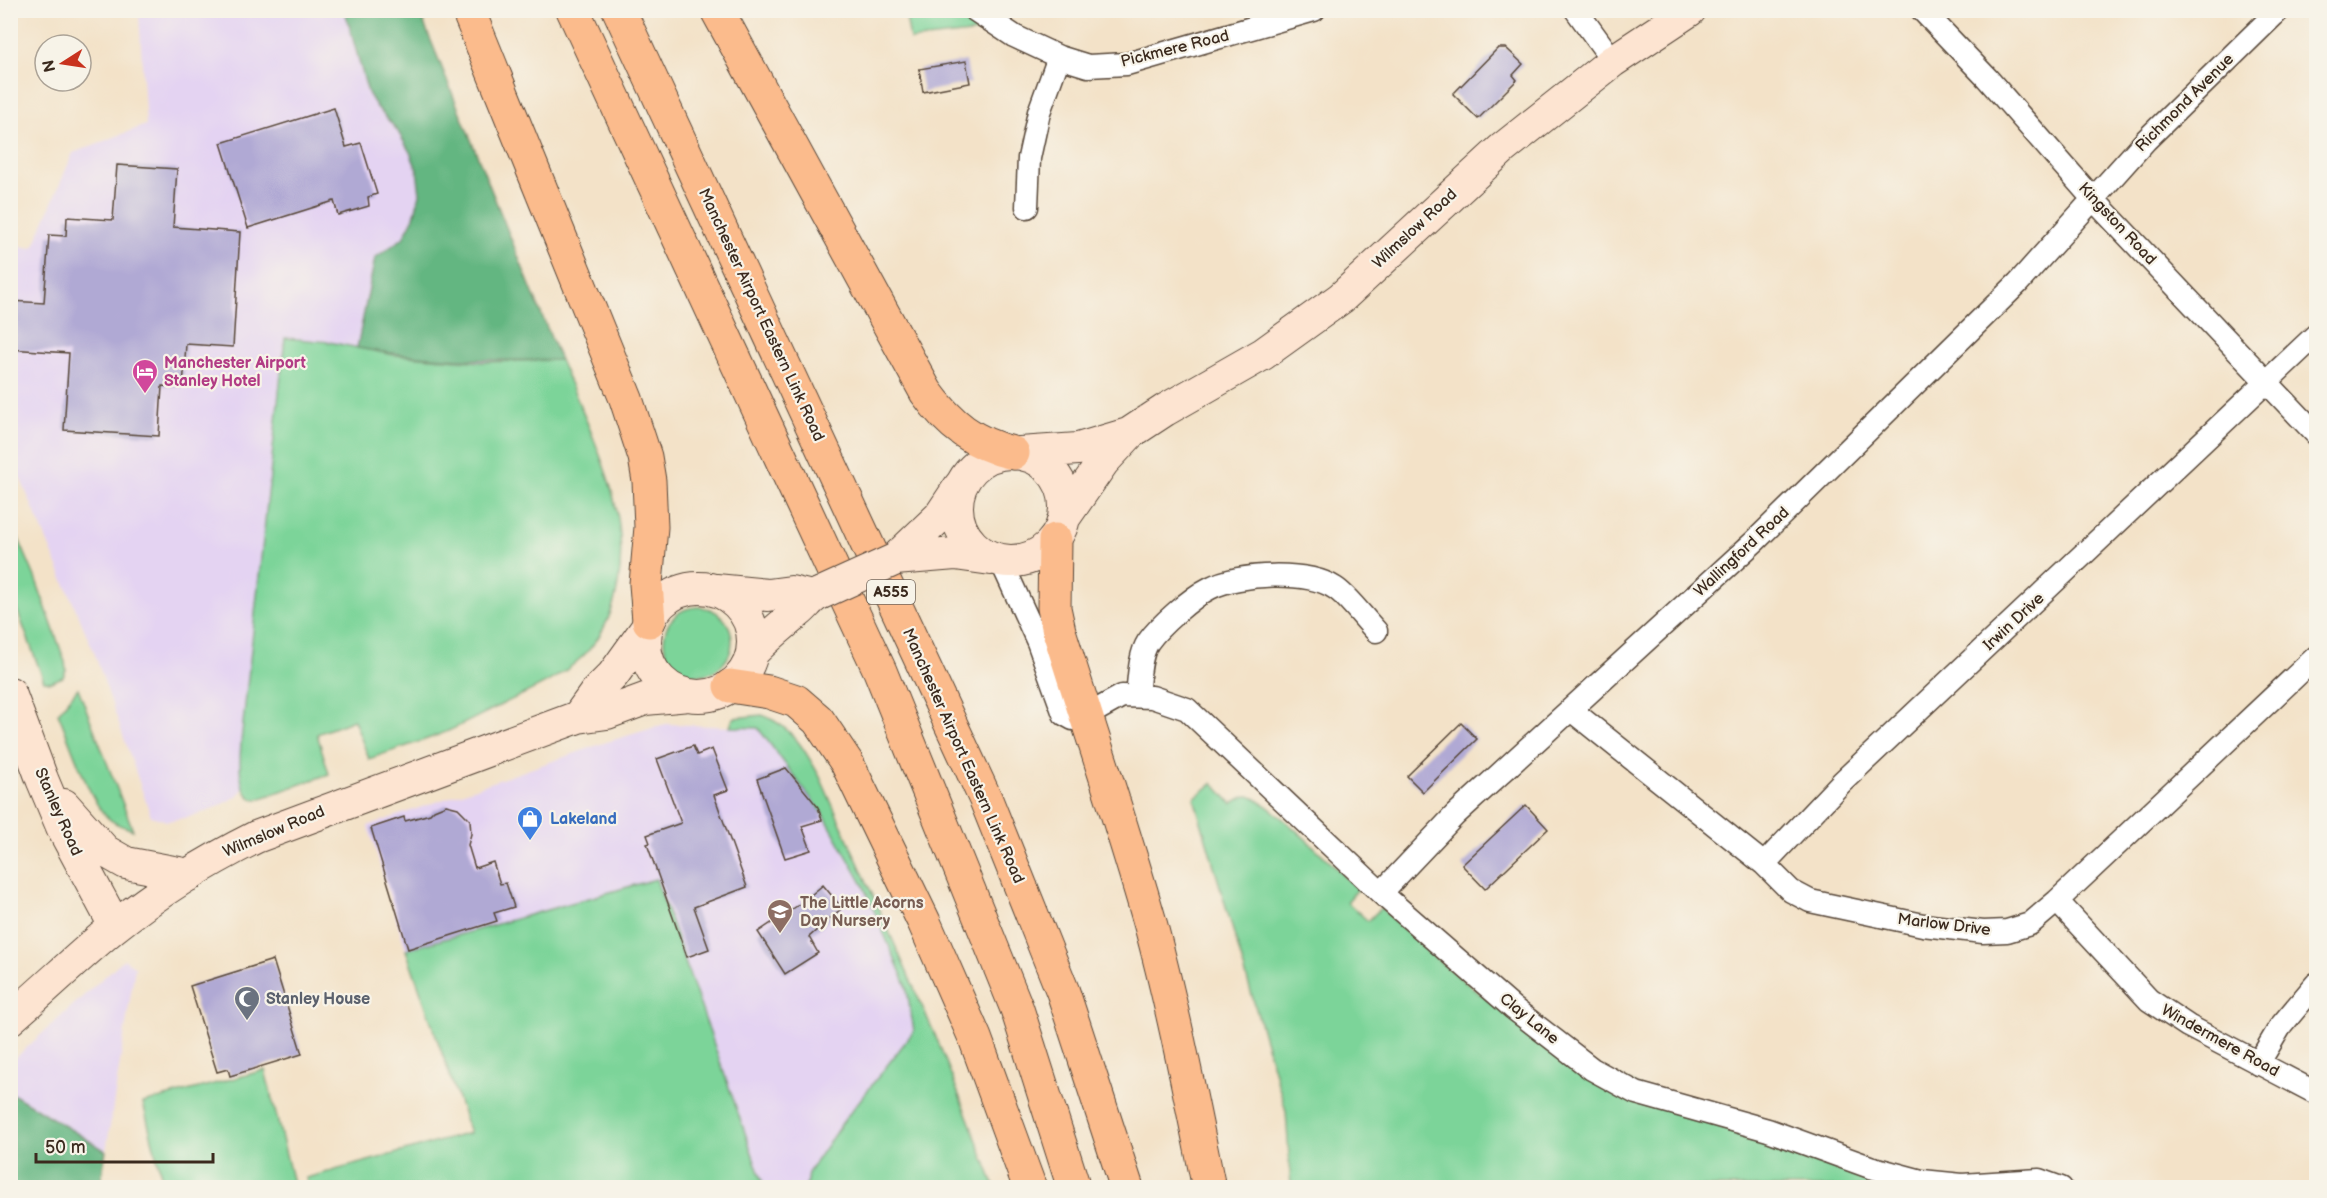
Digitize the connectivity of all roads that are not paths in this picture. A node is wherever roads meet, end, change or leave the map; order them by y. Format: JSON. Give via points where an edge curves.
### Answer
{"nodes":[{"id":1,"x":468,"y":10,"type":"edge"},
{"id":2,"x":573,"y":10,"type":"edge"},
{"id":3,"x":619,"y":10,"type":"edge"},
{"id":4,"x":717,"y":10,"type":"edge"},
{"id":5,"x":975,"y":10,"type":"edge"},
{"id":6,"x":1314,"y":10,"type":"edge"},
{"id":7,"x":1576,"y":10,"type":"edge"},
{"id":8,"x":1690,"y":10,"type":"edge"},
{"id":9,"x":1922,"y":10,"type":"edge"},
{"id":10,"x":2279,"y":10,"type":"edge"},
{"id":11,"x":1059,"y":57,"type":"junction"},
{"id":12,"x":1613,"y":61,"type":"junction"},
{"id":13,"x":2094,"y":200,"type":"junction"},
{"id":14,"x":1027,"y":207,"type":"dead end"},
{"id":15,"x":2316,"y":335,"type":"edge"},
{"id":16,"x":2268,"y":382,"type":"junction"},
{"id":17,"x":1130,"y":433,"type":"junction"},
{"id":18,"x":2316,"y":434,"type":"edge"},
{"id":19,"x":1016,"y":453,"type":"junction"},
{"id":20,"x":961,"y":485,"type":"junction"},
{"id":21,"x":1059,"y":529,"type":"junction"},
{"id":22,"x":895,"y":559,"type":"junction"},
{"id":23,"x":997,"y":560,"type":"junction"},
{"id":24,"x":715,"y":590,"type":"junction"},
{"id":25,"x":816,"y":595,"type":"junction"},
{"id":26,"x":647,"y":625,"type":"junction"},
{"id":27,"x":1376,"y":631,"type":"dead end"},
{"id":28,"x":752,"y":653,"type":"junction"},
{"id":29,"x":2316,"y":657,"type":"edge"},
{"id":30,"x":730,"y":686,"type":"junction"},
{"id":31,"x":10,"y":693,"type":"edge"},
{"id":32,"x":688,"y":695,"type":"junction"},
{"id":33,"x":1137,"y":696,"type":"junction"},
{"id":34,"x":1571,"y":710,"type":"junction"},
{"id":35,"x":1086,"y":716,"type":"junction"},
{"id":36,"x":578,"y":717,"type":"junction"},
{"id":37,"x":42,"y":779,"type":"junction"},
{"id":38,"x":1764,"y":864,"type":"junction"},
{"id":39,"x":189,"y":875,"type":"junction"},
{"id":40,"x":1381,"y":893,"type":"junction"},
{"id":41,"x":2057,"y":901,"type":"junction"},
{"id":42,"x":115,"y":926,"type":"junction"},
{"id":43,"x":2316,"y":984,"type":"edge"},
{"id":44,"x":10,"y":1019,"type":"edge"},
{"id":45,"x":2258,"y":1064,"type":"junction"},
{"id":46,"x":2316,"y":1093,"type":"edge"},
{"id":47,"x":1030,"y":1188,"type":"edge"},
{"id":48,"x":1074,"y":1188,"type":"edge"},
{"id":49,"x":1127,"y":1188,"type":"edge"},
{"id":50,"x":1209,"y":1188,"type":"edge"},
{"id":51,"x":2061,"y":1188,"type":"edge"}],
"edges":[{"from":1,"to":26,"type":"highway","via":[[626,399],[645,458],[651,527]]},
{"from":2,"to":48,"type":"highway","number":"A555","via":[[880,671],[1017,1009]]},
{"from":3,"to":49,"type":"highway","name":"Manchester Airport Eastern Link Road","number":"A555","via":[[986,800],[1063,992]]},
{"from":4,"to":19,"type":"highway","via":[[926,392],[965,434]]},
{"from":5,"to":11,"type":"street","name":"Pickmere Road","via":[[1014,36]]},
{"from":6,"to":11,"type":"street","name":"Pickmere Road","via":[[1127,64],[1088,66]]},
{"from":7,"to":12,"type":"street"},
{"from":8,"to":12,"type":"main road","name":"Wilmslow Road"},
{"from":9,"to":13,"type":"street","name":"Kingston Road"},
{"from":10,"to":13,"type":"street","name":"Richmond Avenue","via":[[2146,140]]},
{"from":11,"to":14,"type":"street","via":[[1039,112],[1029,158]]},
{"from":12,"to":17,"type":"main road","name":"Wilmslow Road","via":[[1502,149],[1341,298],[1263,354]]},
{"from":13,"to":16,"type":"street","name":"Kingston Road"},
{"from":13,"to":34,"type":"street","name":"Wallingford Road","via":[[2018,283],[1755,541]]},
{"from":15,"to":16,"type":"street","name":"Irwin Drive"},
{"from":16,"to":18,"type":"street","name":"Kingston Road"},
{"from":16,"to":38,"type":"street","name":"Irwin Drive","via":[[1842,782]]},
{"from":17,"to":19,"type":"main road","name":"Wilmslow Road","via":[[1078,449]]},
{"from":17,"to":21,"type":"main road","name":"Wilmslow Road","via":[[1103,462]]},
{"from":19,"to":20,"type":"main road","via":[[982,460]]},
{"from":19,"to":21,"type":"main road","via":[[1042,462],[1059,483],[1064,497]]},
{"from":20,"to":22,"type":"main road","via":[[940,516]]},
{"from":20,"to":23,"type":"main road","via":[[956,513],[960,527],[976,550]]},
{"from":21,"to":23,"type":"main road","via":[[1040,553],[1015,562]]},
{"from":21,"to":35,"type":"highway","via":[[1054,608]]},
{"from":22,"to":23,"type":"main road","via":[[955,554]]},
{"from":22,"to":25,"type":"main road","bridge":true},
{"from":23,"to":35,"type":"street","via":[[1012,580],[1064,714],[1073,719]]},
{"from":24,"to":25,"type":"main road"},
{"from":24,"to":26,"type":"main road","via":[[687,588],[670,595],[657,607]]},
{"from":24,"to":28,"type":"main road","via":[[739,605],[747,617],[752,630]]},
{"from":25,"to":28,"type":"main road"},
{"from":26,"to":32,"type":"main road","via":[[644,646],[654,673],[672,689]]},
{"from":26,"to":36,"type":"main road"},
{"from":27,"to":33,"type":"street","via":[[1335,588],[1298,576],[1272,575],[1211,587],[1187,603],[1148,643]]},
{"from":28,"to":30,"type":"main road","via":[[744,672]]},
{"from":29,"to":41,"type":"street","name":"Marlow Drive"},
{"from":30,"to":32,"type":"main road","via":[[709,695]]},
{"from":30,"to":47,"type":"highway","via":[[796,701],[818,720],[847,764],[975,1038]]},
{"from":31,"to":37,"type":"main road","name":"Stanley Road"},
{"from":32,"to":36,"type":"main road","name":"Wilmslow Road","via":[[645,699],[607,713]]},
{"from":33,"to":35,"type":"street","name":"Clay Lane","via":[[1122,696]]},
{"from":33,"to":40,"type":"street","name":"Clay Lane","via":[[1187,709]]},
{"from":34,"to":38,"type":"street","name":"Marlow Drive"},
{"from":34,"to":40,"type":"street","name":"Wallingford Road","via":[[1455,815]]},
{"from":35,"to":50,"type":"highway","via":[[1151,929]]},
{"from":36,"to":39,"type":"main road","name":"Wilmslow Road","via":[[256,837]]},
{"from":37,"to":39,"type":"main road","via":[[105,851],[126,863]]},
{"from":37,"to":42,"type":"main road","name":"Stanley Road","via":[[63,829]]},
{"from":38,"to":41,"type":"street","name":"Marlow Drive","via":[[1791,891],[1810,901],[1923,925],[2007,931],[2030,924]]},
{"from":39,"to":42,"type":"main road","name":"Wilmslow Road"},
{"from":40,"to":51,"type":"street","name":"Clay Lane","via":[[1514,1008],[1583,1062],[1636,1093],[1768,1130],[1870,1167],[1922,1181],[1962,1185],[2039,1180]]},
{"from":41,"to":45,"type":"street","name":"Windermere Road","via":[[2149,1000]]},
{"from":42,"to":44,"type":"main road","name":"Wilmslow Road"},
{"from":43,"to":45,"type":"street","via":[[2280,1027]]},
{"from":45,"to":46,"type":"street","name":"Windermere Road"}]}
